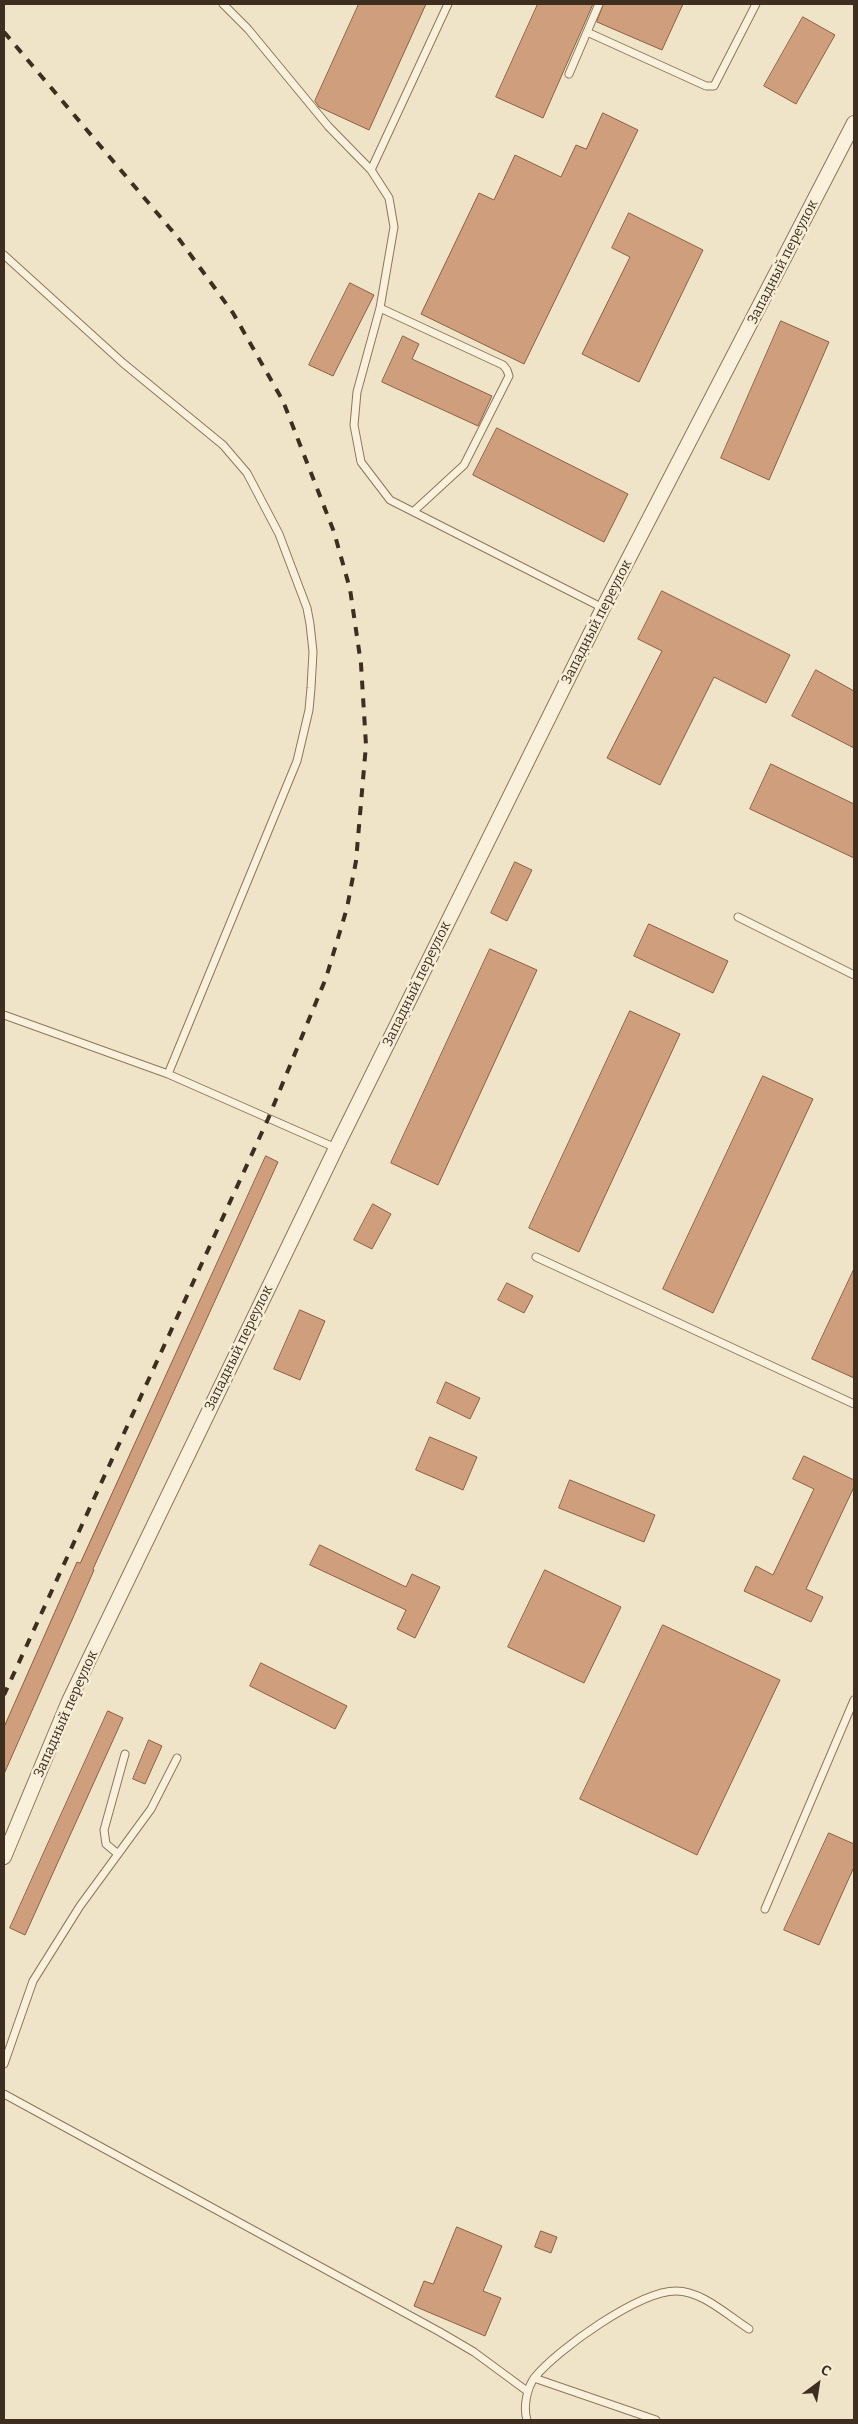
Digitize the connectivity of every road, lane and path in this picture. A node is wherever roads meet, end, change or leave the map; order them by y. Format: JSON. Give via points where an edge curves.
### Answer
{"nodes":[{"id":1,"x":223,"y":4,"type":"edge"},
{"id":2,"x":448,"y":4,"type":"edge"},
{"id":3,"x":599,"y":4,"type":"edge"},
{"id":4,"x":756,"y":4,"type":"edge"},
{"id":5,"x":587,"y":32,"type":"junction"},
{"id":6,"x":569,"y":74,"type":"dead end"},
{"id":7,"x":854,"y":123,"type":"edge"},
{"id":8,"x":371,"y":170,"type":"junction"},
{"id":9,"x":4,"y":256,"type":"edge"},
{"id":10,"x":380,"y":308,"type":"junction"},
{"id":11,"x":414,"y":511,"type":"junction"},
{"id":12,"x":603,"y":608,"type":"junction"},
{"id":13,"x":738,"y":917,"type":"dead end"},
{"id":14,"x":854,"y":976,"type":"edge"},
{"id":15,"x":4,"y":1016,"type":"edge"},
{"id":16,"x":168,"y":1074,"type":"junction"},
{"id":17,"x":336,"y":1148,"type":"junction"},
{"id":18,"x":536,"y":1257,"type":"dead end"},
{"id":19,"x":854,"y":1404,"type":"edge"},
{"id":20,"x":854,"y":1700,"type":"edge"},
{"id":21,"x":125,"y":1754,"type":"dead end"},
{"id":22,"x":177,"y":1758,"type":"dead end"},
{"id":23,"x":118,"y":1854,"type":"junction"},
{"id":24,"x":4,"y":1857,"type":"edge"},
{"id":25,"x":765,"y":1909,"type":"dead end"},
{"id":26,"x":4,"y":2064,"type":"edge"},
{"id":27,"x":4,"y":2094,"type":"edge"},
{"id":28,"x":749,"y":2329,"type":"dead end"},
{"id":29,"x":534,"y":2378,"type":"junction"},
{"id":30,"x":527,"y":2391,"type":"junction"},
{"id":31,"x":527,"y":2420,"type":"edge"},
{"id":32,"x":656,"y":2420,"type":"edge"}],
"edges":[{"from":1,"to":8,"type":"lane","via":[[328,126]]},
{"from":2,"to":8,"type":"lane"},
{"from":3,"to":5,"type":"lane"},
{"from":4,"to":5,"type":"lane","via":[[714,86],[706,86]]},
{"from":5,"to":6,"type":"lane"},
{"from":7,"to":12,"type":"street","name":"Западный переулок"},
{"from":8,"to":10,"type":"lane","via":[[389,198],[394,227]]},
{"from":9,"to":16,"type":"lane","via":[[124,363],[223,445],[247,473],[279,534],[307,608],[313,652],[311,688],[296,761]]},
{"from":10,"to":11,"type":"lane","via":[[357,392],[354,425],[361,462],[390,500]]},
{"from":10,"to":11,"type":"lane","via":[[508,370],[509,376],[464,465]]},
{"from":11,"to":12,"type":"lane"},
{"from":12,"to":17,"type":"street","name":"Западный переулок"},
{"from":13,"to":14,"type":"lane"},
{"from":15,"to":16,"type":"lane"},
{"from":16,"to":17,"type":"lane"},
{"from":17,"to":24,"type":"street","name":"Западный переулок","via":[[69,1701]]},
{"from":18,"to":19,"type":"lane"},
{"from":20,"to":25,"type":"lane"},
{"from":21,"to":23,"type":"lane","via":[[104,1830],[106,1844]]},
{"from":22,"to":23,"type":"lane","via":[[151,1809]]},
{"from":23,"to":26,"type":"lane","via":[[80,1906],[33,1981]]},
{"from":27,"to":30,"type":"lane","via":[[440,2332],[474,2352]]},
{"from":28,"to":29,"type":"lane","via":[[697,2294],[675,2291],[650,2296],[571,2342]]},
{"from":29,"to":30,"type":"lane"},
{"from":29,"to":32,"type":"lane"},
{"from":30,"to":31,"type":"lane"}]}
